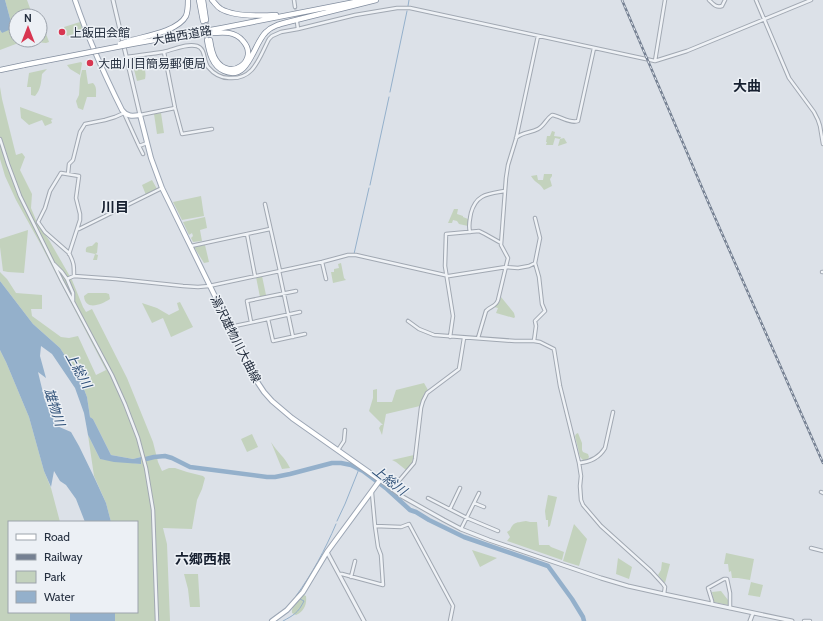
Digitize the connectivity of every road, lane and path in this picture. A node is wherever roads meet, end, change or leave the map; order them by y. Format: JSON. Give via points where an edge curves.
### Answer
{"nodes":[{"id":1,"x":75,"y":0,"type":"edge"},
{"id":2,"x":113,"y":0,"type":"edge"},
{"id":3,"x":188,"y":0,"type":"edge"},
{"id":4,"x":199,"y":0,"type":"edge"},
{"id":5,"x":203,"y":0,"type":"edge"},
{"id":6,"x":212,"y":0,"type":"edge"},
{"id":7,"x":294,"y":0,"type":"edge"},
{"id":8,"x":365,"y":0,"type":"edge"},
{"id":9,"x":376,"y":0,"type":"edge"},
{"id":10,"x":665,"y":0,"type":"edge"},
{"id":11,"x":709,"y":0,"type":"edge"},
{"id":12,"x":725,"y":0,"type":"edge"},
{"id":13,"x":756,"y":0,"type":"edge"},
{"id":14,"x":811,"y":0,"type":"edge"},
{"id":15,"x":295,"y":7,"type":"tunnel mouth"},
{"id":16,"x":292,"y":15,"type":"junction"},
{"id":17,"x":764,"y":20,"type":"junction"},
{"id":18,"x":297,"y":22,"type":"tunnel mouth"},
{"id":19,"x":298,"y":29,"type":"junction"},
{"id":20,"x":538,"y":36,"type":"junction"},
{"id":21,"x":132,"y":42,"type":"junction"},
{"id":22,"x":594,"y":48,"type":"junction"},
{"id":23,"x":164,"y":52,"type":"junction"},
{"id":24,"x":127,"y":57,"type":"junction"},
{"id":25,"x":655,"y":61,"type":"junction"},
{"id":26,"x":0,"y":70,"type":"edge"},
{"id":27,"x":175,"y":108,"type":"junction"},
{"id":28,"x":124,"y":113,"type":"junction"},
{"id":29,"x":140,"y":115,"type":"junction"},
{"id":30,"x":212,"y":129,"type":"dead end"},
{"id":31,"x":0,"y":139,"type":"edge"},
{"id":32,"x":516,"y":139,"type":"junction"},
{"id":33,"x":147,"y":143,"type":"junction"},
{"id":34,"x":823,"y":144,"type":"edge"},
{"id":35,"x":140,"y":146,"type":"junction"},
{"id":36,"x":143,"y":154,"type":"dead end"},
{"id":37,"x":68,"y":174,"type":"junction"},
{"id":38,"x":162,"y":188,"type":"junction"},
{"id":39,"x":505,"y":191,"type":"junction"},
{"id":40,"x":265,"y":204,"type":"dead end"},
{"id":41,"x":536,"y":218,"type":"dead end"},
{"id":42,"x":77,"y":229,"type":"junction"},
{"id":43,"x":270,"y":229,"type":"junction"},
{"id":44,"x":470,"y":232,"type":"junction"},
{"id":45,"x":247,"y":234,"type":"junction"},
{"id":46,"x":501,"y":243,"type":"junction"},
{"id":47,"x":190,"y":246,"type":"junction"},
{"id":48,"x":69,"y":254,"type":"junction"},
{"id":49,"x":52,"y":262,"type":"junction"},
{"id":50,"x":322,"y":262,"type":"junction"},
{"id":51,"x":534,"y":263,"type":"junction"},
{"id":52,"x":506,"y":267,"type":"junction"},
{"id":53,"x":280,"y":271,"type":"junction"},
{"id":54,"x":74,"y":276,"type":"junction"},
{"id":55,"x":255,"y":276,"type":"junction"},
{"id":56,"x":446,"y":276,"type":"junction"},
{"id":57,"x":67,"y":279,"type":"junction"},
{"id":58,"x":326,"y":279,"type":"dead end"},
{"id":59,"x":209,"y":286,"type":"junction"},
{"id":60,"x":296,"y":291,"type":"dead end"},
{"id":61,"x":284,"y":294,"type":"junction"},
{"id":62,"x":73,"y":303,"type":"junction"},
{"id":63,"x":300,"y":312,"type":"dead end"},
{"id":64,"x":288,"y":315,"type":"junction"},
{"id":65,"x":268,"y":319,"type":"junction"},
{"id":66,"x":408,"y":321,"type":"dead end"},
{"id":67,"x":251,"y":322,"type":"junction"},
{"id":68,"x":230,"y":327,"type":"junction"},
{"id":69,"x":305,"y":334,"type":"dead end"},
{"id":70,"x":293,"y":337,"type":"junction"},
{"id":71,"x":450,"y":337,"type":"junction"},
{"id":72,"x":464,"y":338,"type":"junction"},
{"id":73,"x":478,"y":338,"type":"junction"},
{"id":74,"x":534,"y":341,"type":"junction"},
{"id":75,"x":613,"y":412,"type":"dead end"},
{"id":76,"x":345,"y":430,"type":"dead end"},
{"id":77,"x":338,"y":451,"type":"junction"},
{"id":78,"x":579,"y":463,"type":"junction"},
{"id":79,"x":379,"y":480,"type":"junction"},
{"id":80,"x":460,"y":488,"type":"dead end"},
{"id":81,"x":392,"y":489,"type":"junction"},
{"id":82,"x":371,"y":492,"type":"junction"},
{"id":83,"x":479,"y":493,"type":"dead end"},
{"id":84,"x":428,"y":498,"type":"dead end"},
{"id":85,"x":474,"y":502,"type":"junction"},
{"id":86,"x":484,"y":507,"type":"dead end"},
{"id":87,"x":450,"y":509,"type":"junction"},
{"id":88,"x":467,"y":518,"type":"junction"},
{"id":89,"x":375,"y":526,"type":"junction"},
{"id":90,"x":461,"y":529,"type":"junction"},
{"id":91,"x":498,"y":531,"type":"dead end"},
{"id":92,"x":811,"y":548,"type":"dead end"},
{"id":93,"x":823,"y":551,"type":"edge"},
{"id":94,"x":328,"y":552,"type":"junction"},
{"id":95,"x":355,"y":561,"type":"dead end"},
{"id":96,"x":340,"y":574,"type":"junction"},
{"id":97,"x":351,"y":577,"type":"junction"},
{"id":98,"x":664,"y":594,"type":"junction"},
{"id":99,"x":712,"y":604,"type":"junction"},
{"id":100,"x":730,"y":608,"type":"junction"},
{"id":101,"x":752,"y":613,"type":"junction"},
{"id":102,"x":450,"y":620,"type":"edge"},
{"id":103,"x":157,"y":621,"type":"edge"},
{"id":104,"x":272,"y":621,"type":"edge"},
{"id":105,"x":364,"y":621,"type":"edge"},
{"id":106,"x":445,"y":621,"type":"edge"},
{"id":107,"x":750,"y":621,"type":"edge"},
{"id":108,"x":792,"y":621,"type":"edge"},
{"id":109,"x":804,"y":621,"type":"edge"},
{"id":110,"x":810,"y":621,"type":"edge"}],
"edges":[{"from":1,"to":28,"type":"main road","via":[[97,58]]},
{"from":2,"to":24,"type":"street"},
{"from":3,"to":21,"type":"highway","via":[[186,16],[175,26]]},
{"from":4,"to":5,"type":"highway","via":[[205,21]]},
{"from":6,"to":16,"type":"highway","via":[[221,9],[231,13],[261,16]]},
{"from":7,"to":15,"type":"street"},
{"from":8,"to":16,"type":"highway","name":"大曲西道路"},
{"from":9,"to":21,"type":"highway","via":[[276,25],[262,35],[246,66],[236,73],[224,72],[216,66],[210,55],[208,40],[217,61],[222,66],[234,70],[244,64],[249,52],[242,39],[232,33]]},
{"from":10,"to":25,"type":"street"},
{"from":11,"to":12,"type":"street","via":[[715,5],[722,6]]},
{"from":13,"to":17,"type":"street"},
{"from":14,"to":17,"type":"street"},
{"from":16,"to":21,"type":"highway","name":"大曲西道路"},
{"from":17,"to":25,"type":"street"},
{"from":17,"to":34,"type":"street","via":[[788,78],[818,120]]},
{"from":18,"to":19,"type":"street"},
{"from":19,"to":20,"type":"street","via":[[354,15],[410,8]]},
{"from":19,"to":23,"type":"street","via":[[272,36],[252,71],[244,77],[224,78],[212,71],[199,47],[190,46]]},
{"from":20,"to":22,"type":"street"},
{"from":20,"to":32,"type":"street"},
{"from":21,"to":26,"type":"highway","bridge":true},
{"from":22,"to":25,"type":"street"},
{"from":22,"to":32,"type":"street","via":[[578,121],[552,115],[538,130],[522,134]]},
{"from":23,"to":24,"type":"street"},
{"from":23,"to":27,"type":"street"},
{"from":24,"to":29,"type":"street"},
{"from":27,"to":29,"type":"street"},
{"from":27,"to":30,"type":"street","via":[[182,134]]},
{"from":28,"to":29,"type":"main road","via":[[129,116]]},
{"from":28,"to":35,"type":"street"},
{"from":28,"to":37,"type":"street","via":[[85,124],[80,132],[73,160],[69,164]]},
{"from":29,"to":33,"type":"main road","name":"湯沢雄物川大曲線"},
{"from":31,"to":49,"type":"street","via":[[16,186]]},
{"from":32,"to":39,"type":"street"},
{"from":33,"to":35,"type":"street"},
{"from":33,"to":38,"type":"main road","name":"湯沢雄物川大曲線"},
{"from":35,"to":36,"type":"street"},
{"from":37,"to":42,"type":"street","via":[[79,176],[76,198],[80,220]]},
{"from":37,"to":48,"type":"street","via":[[61,173],[50,191],[46,208],[38,222]]},
{"from":38,"to":42,"type":"street"},
{"from":38,"to":47,"type":"main road","name":"湯沢雄物川大曲線"},
{"from":39,"to":44,"type":"street","via":[[477,200],[469,224]]},
{"from":39,"to":46,"type":"street"},
{"from":40,"to":43,"type":"street"},
{"from":41,"to":51,"type":"street","via":[[540,238]]},
{"from":42,"to":48,"type":"street"},
{"from":43,"to":45,"type":"street"},
{"from":43,"to":53,"type":"street"},
{"from":44,"to":46,"type":"street","via":[[482,232]]},
{"from":44,"to":56,"type":"street","via":[[446,234]]},
{"from":45,"to":47,"type":"street"},
{"from":45,"to":55,"type":"street"},
{"from":46,"to":52,"type":"street","via":[[508,258]]},
{"from":47,"to":59,"type":"main road","name":"湯沢雄物川大曲線"},
{"from":48,"to":54,"type":"street","via":[[74,263]]},
{"from":49,"to":57,"type":"street"},
{"from":49,"to":62,"type":"street"},
{"from":50,"to":53,"type":"street"},
{"from":50,"to":56,"type":"street","via":[[356,255]]},
{"from":50,"to":58,"type":"street"},
{"from":51,"to":52,"type":"street","via":[[518,268]]},
{"from":51,"to":74,"type":"street","via":[[545,309],[536,321]]},
{"from":52,"to":56,"type":"street"},
{"from":52,"to":73,"type":"street","via":[[498,302],[486,311]]},
{"from":53,"to":55,"type":"street"},
{"from":53,"to":61,"type":"street"},
{"from":54,"to":57,"type":"street"},
{"from":54,"to":59,"type":"street"},
{"from":55,"to":59,"type":"street"},
{"from":56,"to":71,"type":"street","via":[[453,316]]},
{"from":57,"to":62,"type":"street","via":[[73,293]]},
{"from":59,"to":68,"type":"main road","name":"湯沢雄物川大曲線"},
{"from":60,"to":61,"type":"street"},
{"from":61,"to":64,"type":"street"},
{"from":61,"to":67,"type":"street","via":[[247,301]]},
{"from":62,"to":103,"type":"street","via":[[112,375],[144,458],[154,520]]},
{"from":63,"to":64,"type":"street"},
{"from":64,"to":65,"type":"street"},
{"from":64,"to":70,"type":"street"},
{"from":65,"to":67,"type":"street"},
{"from":65,"to":70,"type":"street","via":[[273,341]]},
{"from":66,"to":71,"type":"street","via":[[430,334]]},
{"from":67,"to":68,"type":"street"},
{"from":68,"to":77,"type":"main road","name":"湯沢雄物川大曲線","via":[[264,392],[292,418]]},
{"from":69,"to":70,"type":"street"},
{"from":71,"to":72,"type":"street"},
{"from":72,"to":73,"type":"street"},
{"from":72,"to":81,"type":"street","via":[[459,369],[425,396],[421,408],[414,463]]},
{"from":73,"to":74,"type":"street"},
{"from":74,"to":78,"type":"street","via":[[554,349],[560,386]]},
{"from":75,"to":78,"type":"street","via":[[602,453],[590,462]]},
{"from":76,"to":77,"type":"street","via":[[344,441]]},
{"from":77,"to":79,"type":"main road","name":"湯沢雄物川大曲線"},
{"from":78,"to":98,"type":"street","via":[[583,504],[601,526],[663,584]]},
{"from":79,"to":81,"type":"street"},
{"from":79,"to":82,"type":"main road"},
{"from":80,"to":87,"type":"street"},
{"from":81,"to":90,"type":"street"},
{"from":82,"to":89,"type":"street"},
{"from":82,"to":94,"type":"main road"},
{"from":83,"to":85,"type":"street"},
{"from":84,"to":87,"type":"street"},
{"from":85,"to":86,"type":"street"},
{"from":85,"to":88,"type":"street"},
{"from":87,"to":88,"type":"street"},
{"from":88,"to":90,"type":"street"},
{"from":88,"to":91,"type":"street"},
{"from":89,"to":97,"type":"street","via":[[381,555],[383,585]]},
{"from":89,"to":102,"type":"street","via":[[397,527],[409,524],[453,606]]},
{"from":90,"to":98,"type":"street","via":[[611,581]]},
{"from":92,"to":93,"type":"street"},
{"from":94,"to":96,"type":"street"},
{"from":94,"to":104,"type":"main road","via":[[303,592],[287,610]]},
{"from":95,"to":97,"type":"street"},
{"from":96,"to":97,"type":"street"},
{"from":96,"to":105,"type":"street"},
{"from":98,"to":99,"type":"street"},
{"from":99,"to":100,"type":"street"},
{"from":99,"to":100,"type":"street","via":[[708,588],[726,579]]},
{"from":100,"to":101,"type":"street"},
{"from":101,"to":107,"type":"street"},
{"from":101,"to":108,"type":"street"},
{"from":102,"to":106,"type":"street"},
{"from":109,"to":110,"type":"street"}]}
